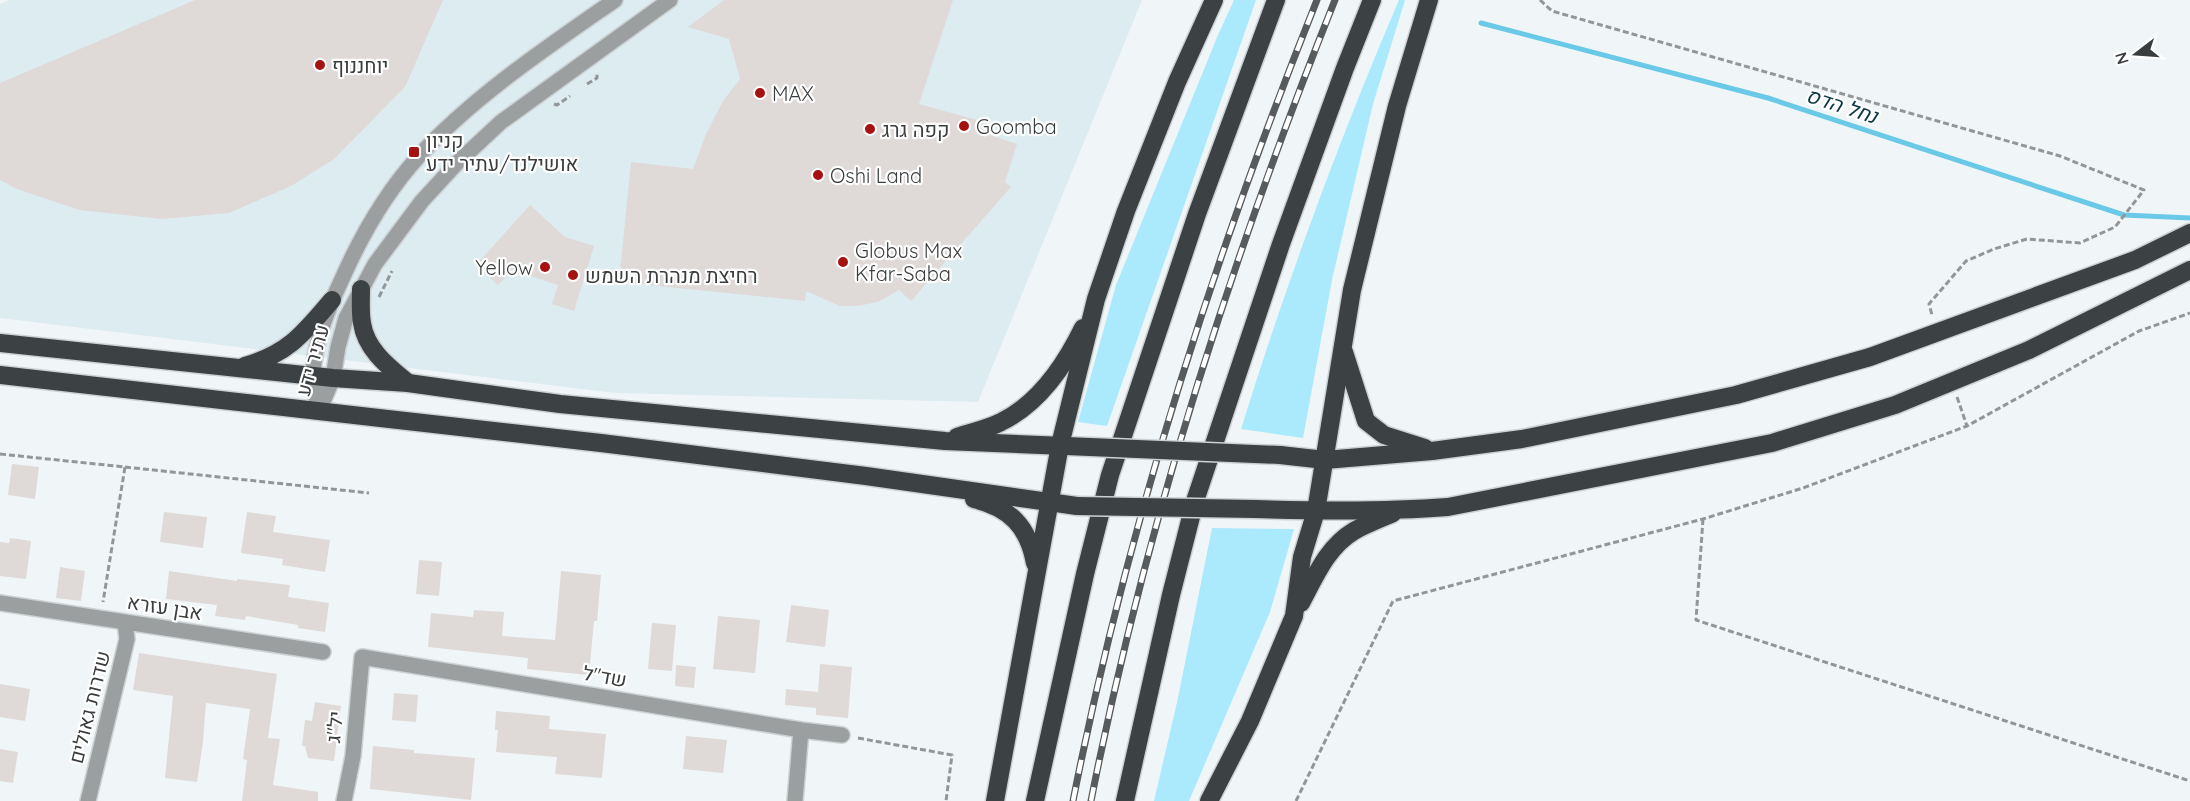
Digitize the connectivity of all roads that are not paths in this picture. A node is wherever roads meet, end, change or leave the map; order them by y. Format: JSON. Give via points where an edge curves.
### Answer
{"nodes":[{"id":1,"x":615,"y":0,"type":"edge"},
{"id":2,"x":670,"y":0,"type":"edge"},
{"id":3,"x":1214,"y":0,"type":"edge"},
{"id":4,"x":1276,"y":0,"type":"edge"},
{"id":5,"x":1372,"y":0,"type":"edge"},
{"id":6,"x":1429,"y":0,"type":"edge"},
{"id":7,"x":2190,"y":233,"type":"edge"},
{"id":8,"x":2190,"y":270,"type":"edge"},
{"id":9,"x":361,"y":290,"type":"junction"},
{"id":10,"x":1096,"y":299,"type":"junction"},
{"id":11,"x":332,"y":300,"type":"junction"},
{"id":12,"x":0,"y":344,"type":"edge"},
{"id":13,"x":1343,"y":347,"type":"junction"},
{"id":14,"x":238,"y":369,"type":"junction"},
{"id":15,"x":0,"y":375,"type":"edge"},
{"id":16,"x":313,"y":376,"type":"junction"},
{"id":17,"x":333,"y":378,"type":"junction"},
{"id":18,"x":408,"y":383,"type":"junction"},
{"id":19,"x":319,"y":411,"type":"junction"},
{"id":20,"x":945,"y":441,"type":"junction"},
{"id":21,"x":1060,"y":445,"type":"junction"},
{"id":22,"x":1432,"y":451,"type":"junction"},
{"id":23,"x":1325,"y":460,"type":"junction"},
{"id":24,"x":866,"y":476,"type":"junction"},
{"id":25,"x":1050,"y":503,"type":"junction"},
{"id":26,"x":1316,"y":511,"type":"junction"},
{"id":27,"x":1398,"y":511,"type":"junction"},
{"id":28,"x":1036,"y":573,"type":"junction"},
{"id":29,"x":0,"y":603,"type":"edge"},
{"id":30,"x":1294,"y":615,"type":"junction"},
{"id":31,"x":125,"y":623,"type":"junction"},
{"id":32,"x":323,"y":652,"type":"dead end"},
{"id":33,"x":362,"y":657,"type":"joint"},
{"id":34,"x":801,"y":730,"type":"junction"},
{"id":35,"x":842,"y":735,"type":"road end"},
{"id":36,"x":88,"y":801,"type":"edge"},
{"id":37,"x":344,"y":801,"type":"edge"},
{"id":38,"x":795,"y":801,"type":"edge"},
{"id":39,"x":995,"y":801,"type":"edge"},
{"id":40,"x":1035,"y":801,"type":"edge"},
{"id":41,"x":1125,"y":801,"type":"edge"},
{"id":42,"x":1209,"y":801,"type":"edge"}],
"edges":[{"from":1,"to":11,"type":"street","name":"עתיר ידע","via":[[470,107],[418,157],[371,223]]},
{"from":2,"to":9,"type":"street","name":"עתיר ידע","via":[[483,137],[422,201],[375,264]]},
{"from":3,"to":10,"type":"highway","via":[[1126,211]]},
{"from":4,"to":40,"type":"highway","via":[[1197,214],[1110,475]]},
{"from":5,"to":41,"type":"highway","via":[[1281,244],[1195,501]]},
{"from":6,"to":13,"type":"highway","via":[[1377,183]]},
{"from":7,"to":22,"type":"highway","via":[[2134,260],[1870,357],[1736,395],[1522,439]]},
{"from":8,"to":27,"type":"highway","via":[[2029,350],[1894,405],[1772,443],[1448,507]]},
{"from":9,"to":17,"type":"street","name":"עתיר ידע","via":[[346,318]]},
{"from":9,"to":18,"type":"highway","via":[[362,324],[369,345]]},
{"from":10,"to":20,"type":"highway","via":[[1065,360],[1029,405],[1000,423]]},
{"from":10,"to":21,"type":"highway"},
{"from":11,"to":14,"type":"highway","via":[[293,344],[263,361]]},
{"from":11,"to":16,"type":"street","name":"עתיר ידע"},
{"from":12,"to":14,"type":"highway"},
{"from":13,"to":22,"type":"highway","via":[[1366,421],[1384,435]]},
{"from":13,"to":23,"type":"highway"},
{"from":14,"to":16,"type":"highway"},
{"from":15,"to":19,"type":"highway"},
{"from":16,"to":17,"type":"highway"},
{"from":16,"to":19,"type":"street","name":"עתיר ידע"},
{"from":17,"to":18,"type":"highway"},
{"from":17,"to":19,"type":"street","name":"עתיר ידע"},
{"from":18,"to":20,"type":"highway","via":[[560,404]]},
{"from":19,"to":24,"type":"highway"},
{"from":20,"to":21,"type":"highway"},
{"from":21,"to":23,"type":"highway","bridge":true},
{"from":21,"to":25,"type":"highway"},
{"from":22,"to":23,"type":"highway"},
{"from":23,"to":26,"type":"highway"},
{"from":24,"to":25,"type":"highway"},
{"from":24,"to":28,"type":"highway","via":[[977,500],[1002,510],[1019,524],[1031,544]]},
{"from":25,"to":26,"type":"highway","bridge":true},
{"from":25,"to":28,"type":"highway"},
{"from":26,"to":27,"type":"highway"},
{"from":26,"to":30,"type":"highway","via":[[1302,557]]},
{"from":27,"to":30,"type":"highway","via":[[1354,531],[1335,546],[1322,562]]},
{"from":28,"to":39,"type":"highway"},
{"from":29,"to":31,"type":"street","name":"אבן עזרא"},
{"from":30,"to":42,"type":"highway","via":[[1250,721]]},
{"from":31,"to":32,"type":"street","name":"אבן עזרא"},
{"from":31,"to":36,"type":"street","name":"שדרות גאולים","via":[[127,639]]},
{"from":33,"to":34,"type":"street","name":"שד\"ל"},
{"from":33,"to":37,"type":"street","name":"יל\"ג","via":[[353,756]]},
{"from":34,"to":35,"type":"street","name":"שד\"ל"},
{"from":34,"to":38,"type":"street"}]}
